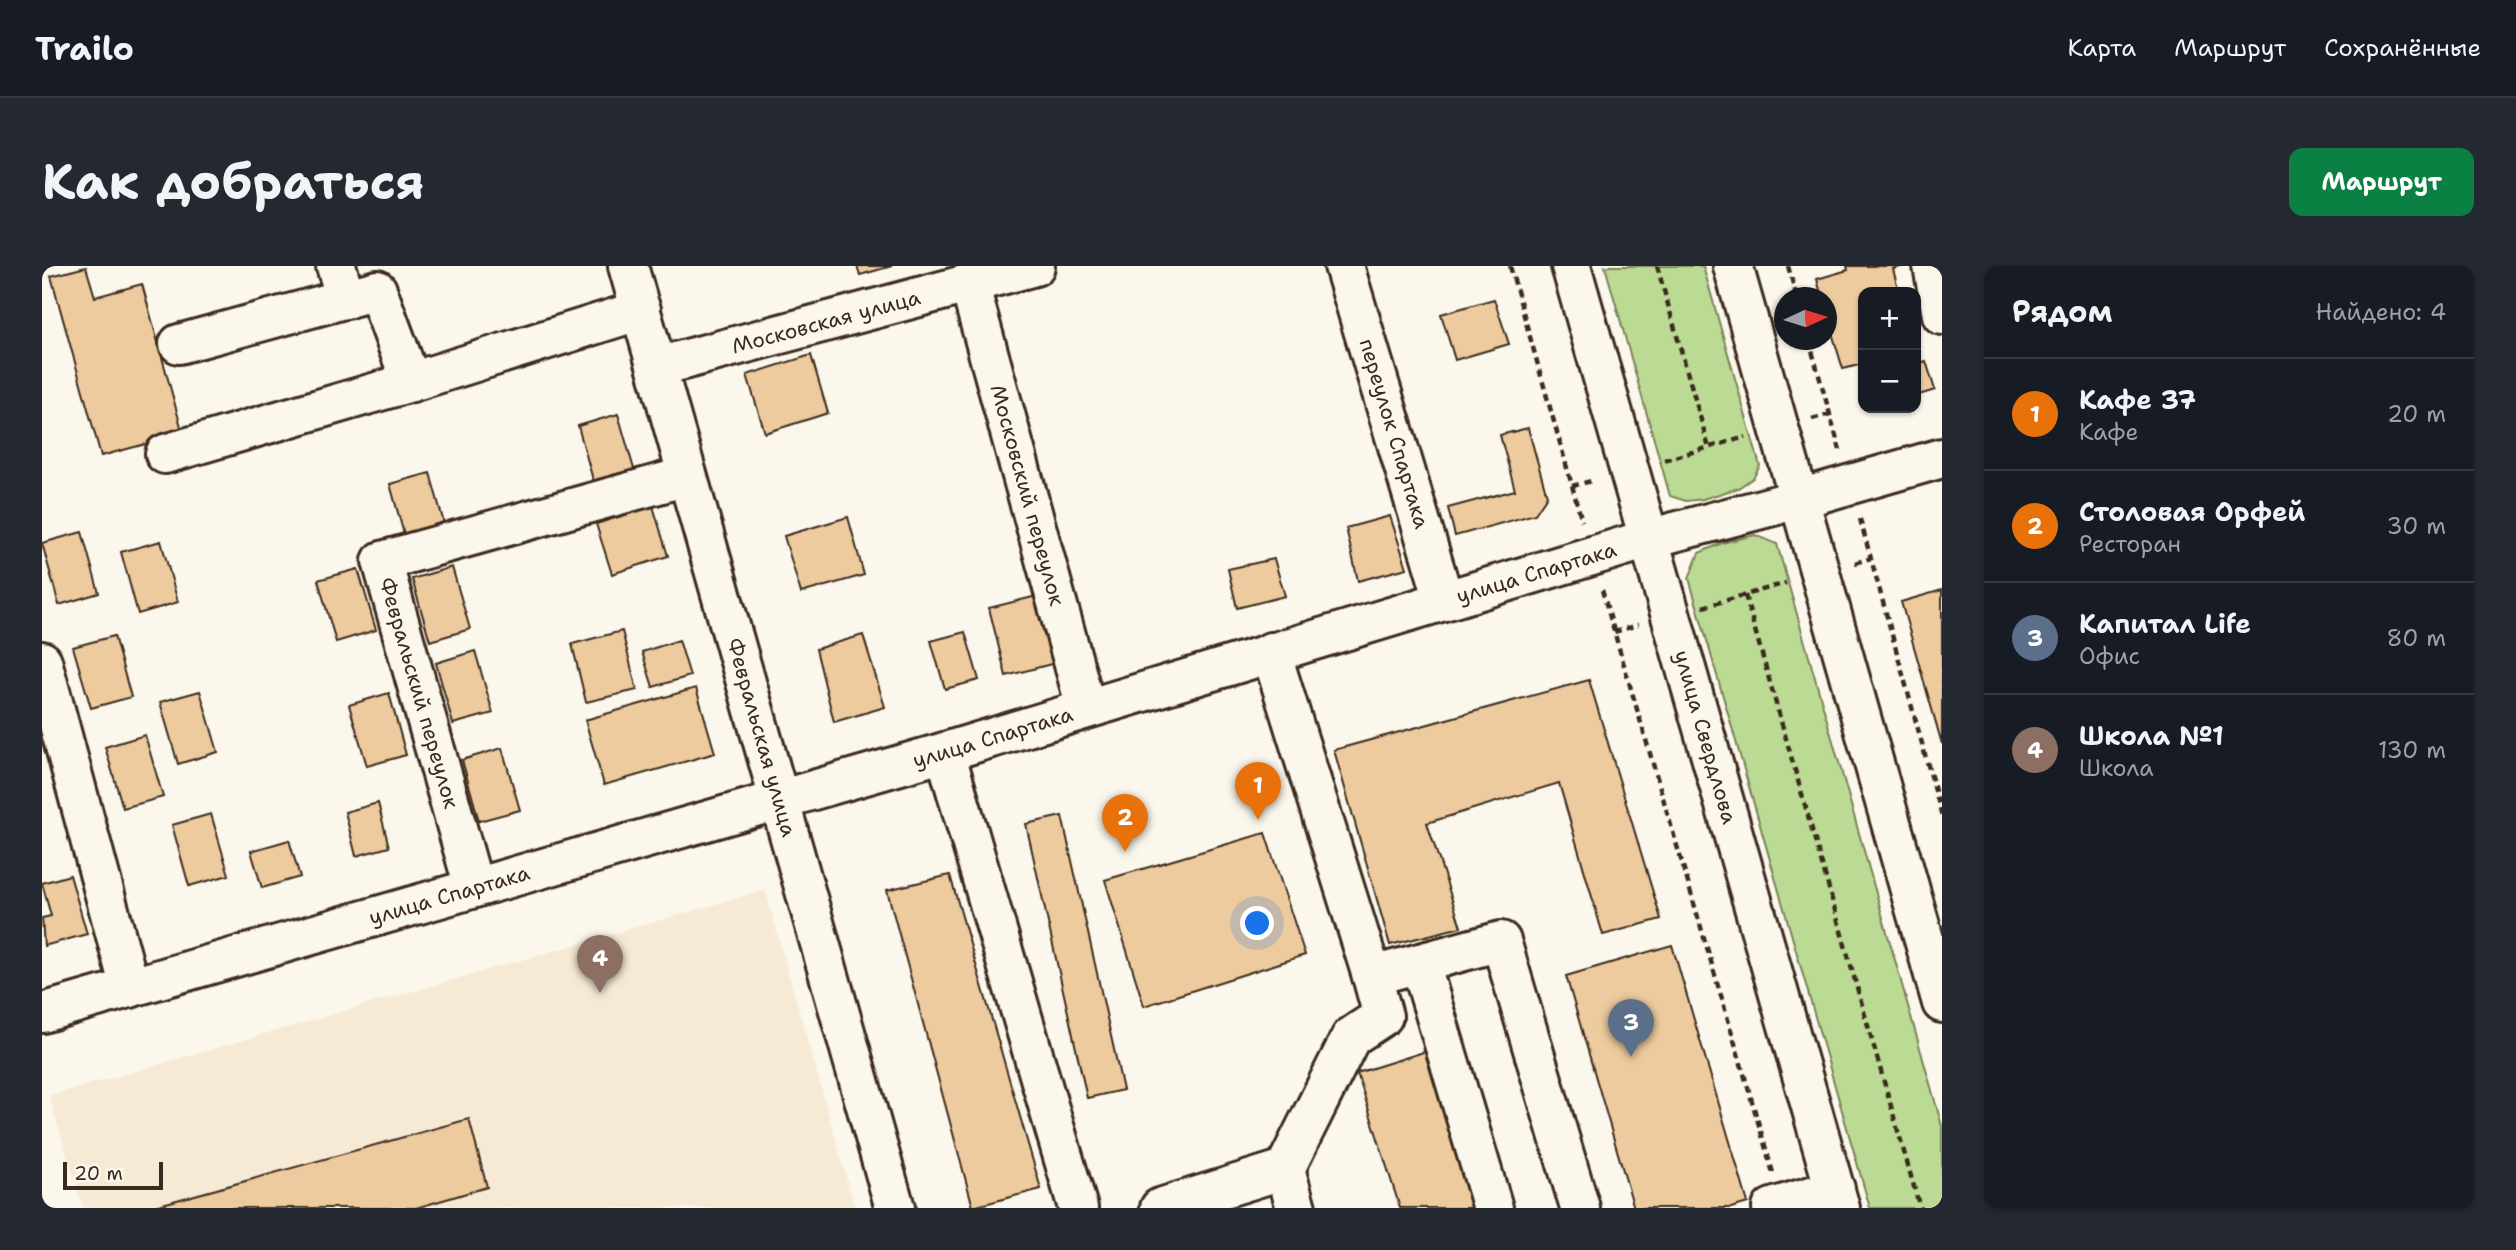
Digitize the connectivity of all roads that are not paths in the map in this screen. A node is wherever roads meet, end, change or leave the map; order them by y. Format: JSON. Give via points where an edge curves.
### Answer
{"nodes":[{"id":1,"x":628,"y":266,"type":"edge"},
{"id":2,"x":1035,"y":266,"type":"edge"},
{"id":3,"x":1344,"y":266,"type":"edge"},
{"id":4,"x":1571,"y":266,"type":"edge"},
{"id":5,"x":1733,"y":266,"type":"edge"},
{"id":6,"x":1933,"y":266,"type":"edge"},
{"id":7,"x":341,"y":282,"type":"edge"},
{"id":8,"x":969,"y":284,"type":"junction"},
{"id":9,"x":641,"y":310,"type":"junction"},
{"id":10,"x":1942,"y":315,"type":"edge"},
{"id":11,"x":179,"y":344,"type":"dead end"},
{"id":12,"x":657,"y":368,"type":"junction"},
{"id":13,"x":411,"y":382,"type":"junction"},
{"id":14,"x":165,"y":454,"type":"dead end"},
{"id":15,"x":1942,"y":458,"type":"edge"},
{"id":16,"x":687,"y":476,"type":"junction"},
{"id":17,"x":1799,"y":499,"type":"junction"},
{"id":18,"x":1648,"y":539,"type":"junction"},
{"id":19,"x":1444,"y":600,"type":"junction"},
{"id":20,"x":1271,"y":652,"type":"junction"},
{"id":21,"x":42,"y":661,"type":"edge"},
{"id":22,"x":1086,"y":708,"type":"junction"},
{"id":23,"x":945,"y":752,"type":"junction"},
{"id":24,"x":779,"y":800,"type":"junction"},
{"id":25,"x":474,"y":888,"type":"junction"},
{"id":26,"x":1420,"y":963,"type":"junction"},
{"id":27,"x":1373,"y":976,"type":"junction"},
{"id":28,"x":130,"y":988,"type":"junction"},
{"id":29,"x":1942,"y":1003,"type":"edge"},
{"id":30,"x":42,"y":1013,"type":"edge"},
{"id":31,"x":1285,"y":1169,"type":"junction"},
{"id":32,"x":1837,"y":1199,"type":"edge"},
{"id":33,"x":1777,"y":1206,"type":"edge"},
{"id":34,"x":895,"y":1208,"type":"edge"},
{"id":35,"x":1078,"y":1208,"type":"edge"},
{"id":36,"x":1160,"y":1208,"type":"edge"},
{"id":37,"x":1296,"y":1208,"type":"edge"},
{"id":38,"x":1493,"y":1208,"type":"edge"},
{"id":39,"x":1580,"y":1208,"type":"edge"}],
"edges":[{"from":1,"to":9,"type":"street","name":"Февральская улица"},
{"from":2,"to":8,"type":"street","name":"Московская улица"},
{"from":3,"to":19,"type":"street","name":"переулок Спартака"},
{"from":4,"to":18,"type":"street","name":"улица Свердлова"},
{"from":5,"to":17,"type":"street"},
{"from":6,"to":10,"type":"street"},
{"from":7,"to":11,"type":"street"},
{"from":7,"to":13,"type":"street","via":[[377,290]]},
{"from":8,"to":12,"type":"street","name":"Московская улица"},
{"from":8,"to":22,"type":"street","name":"Московский переулок"},
{"from":9,"to":12,"type":"street","name":"Февральская улица"},
{"from":9,"to":13,"type":"street"},
{"from":12,"to":16,"type":"street","name":"Февральская улица"},
{"from":13,"to":14,"type":"street"},
{"from":15,"to":17,"type":"street","name":"улица Спартака"},
{"from":16,"to":24,"type":"street","name":"Февральская улица"},
{"from":16,"to":25,"type":"street","name":"Февральский переулок","via":[[382,561]]},
{"from":17,"to":18,"type":"street","name":"улица Спартака"},
{"from":17,"to":29,"type":"street"},
{"from":18,"to":19,"type":"street","name":"улица Спартака"},
{"from":18,"to":32,"type":"street","name":"улица Свердлова"},
{"from":19,"to":20,"type":"street","name":"улица Спартака"},
{"from":20,"to":22,"type":"street","name":"улица Спартака"},
{"from":20,"to":27,"type":"street"},
{"from":21,"to":28,"type":"street"},
{"from":22,"to":23,"type":"street","name":"улица Спартака"},
{"from":23,"to":24,"type":"street","name":"улица Спартака"},
{"from":23,"to":35,"type":"street"},
{"from":24,"to":25,"type":"street","name":"улица Спартака"},
{"from":24,"to":34,"type":"street","name":"Февральская улица"},
{"from":25,"to":28,"type":"street","name":"улица Спартака"},
{"from":26,"to":27,"type":"street"},
{"from":26,"to":38,"type":"street"},
{"from":26,"to":39,"type":"street","via":[[1501,941]]},
{"from":27,"to":31,"type":"street","via":[[1383,1016],[1351,1037]]},
{"from":28,"to":30,"type":"street","name":"улица Спартака"},
{"from":31,"to":36,"type":"street"},
{"from":31,"to":37,"type":"street"},
{"from":32,"to":33,"type":"street"}]}
